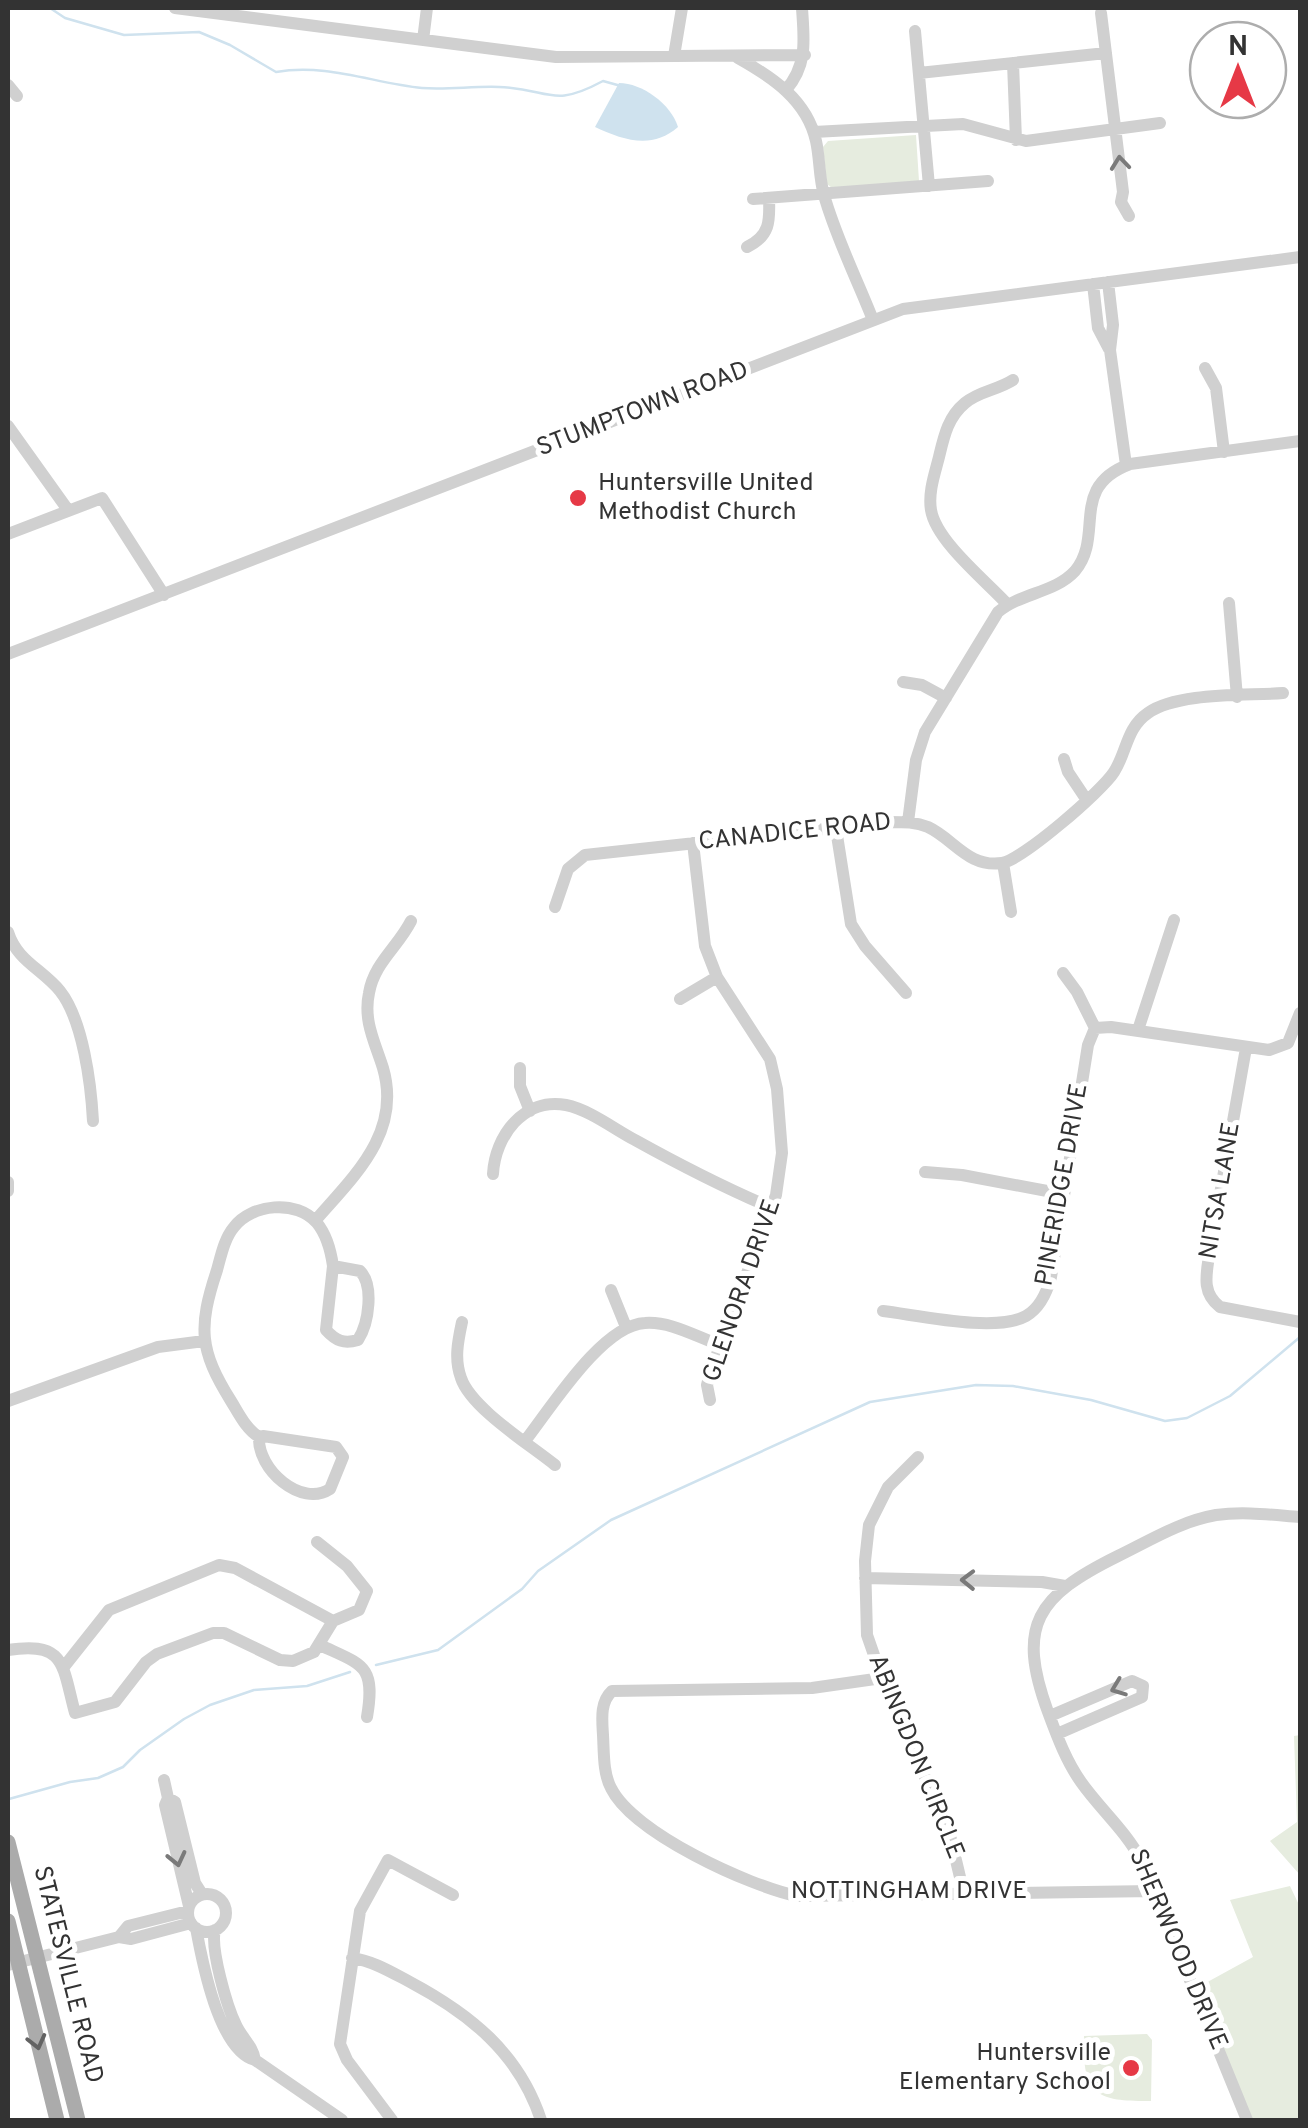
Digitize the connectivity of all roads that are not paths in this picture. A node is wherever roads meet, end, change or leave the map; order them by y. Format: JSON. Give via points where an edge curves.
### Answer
{"nodes":[{"id":1,"x":175,"y":8,"type":"edge"},
{"id":2,"x":427,"y":8,"type":"edge"},
{"id":3,"x":682,"y":8,"type":"edge"},
{"id":4,"x":802,"y":8,"type":"edge"},
{"id":5,"x":247,"y":13,"type":"edge"},
{"id":6,"x":1102,"y":13,"type":"dead end"},
{"id":7,"x":915,"y":31,"type":"dead end"},
{"id":8,"x":422,"y":40,"type":"junction"},
{"id":9,"x":1106,"y":53,"type":"junction"},
{"id":10,"x":804,"y":55,"type":"junction"},
{"id":11,"x":674,"y":56,"type":"junction"},
{"id":12,"x":735,"y":56,"type":"junction"},
{"id":13,"x":1013,"y":63,"type":"junction"},
{"id":14,"x":919,"y":74,"type":"junction"},
{"id":15,"x":786,"y":90,"type":"junction"},
{"id":16,"x":1160,"y":124,"type":"dead end"},
{"id":17,"x":924,"y":126,"type":"junction"},
{"id":18,"x":1114,"y":128,"type":"junction"},
{"id":19,"x":814,"y":132,"type":"junction"},
{"id":20,"x":1016,"y":140,"type":"junction"},
{"id":21,"x":988,"y":181,"type":"dead end"},
{"id":22,"x":929,"y":186,"type":"junction"},
{"id":23,"x":824,"y":194,"type":"junction"},
{"id":24,"x":769,"y":198,"type":"junction"},
{"id":25,"x":752,"y":199,"type":"dead end"},
{"id":26,"x":1130,"y":216,"type":"dead end"},
{"id":27,"x":747,"y":247,"type":"dead end"},
{"id":28,"x":1300,"y":257,"type":"edge"},
{"id":29,"x":1100,"y":283,"type":"junction"},
{"id":30,"x":873,"y":320,"type":"junction"},
{"id":31,"x":1204,"y":368,"type":"dead end"},
{"id":32,"x":1014,"y":380,"type":"dead end"},
{"id":33,"x":8,"y":426,"type":"edge"},
{"id":34,"x":1300,"y":441,"type":"edge"},
{"id":35,"x":1224,"y":452,"type":"junction"},
{"id":36,"x":1126,"y":465,"type":"junction"},
{"id":37,"x":68,"y":510,"type":"junction"},
{"id":38,"x":8,"y":534,"type":"edge"},
{"id":39,"x":164,"y":595,"type":"junction"},
{"id":40,"x":1229,"y":603,"type":"dead end"},
{"id":41,"x":1008,"y":604,"type":"junction"},
{"id":42,"x":8,"y":654,"type":"edge"},
{"id":43,"x":903,"y":682,"type":"dead end"},
{"id":44,"x":1284,"y":692,"type":"dead end"},
{"id":45,"x":1237,"y":696,"type":"junction"},
{"id":46,"x":946,"y":698,"type":"junction"},
{"id":47,"x":1064,"y":758,"type":"dead end"},
{"id":48,"x":1086,"y":799,"type":"junction"},
{"id":49,"x":908,"y":822,"type":"junction"},
{"id":50,"x":836,"y":828,"type":"junction"},
{"id":51,"x":693,"y":843,"type":"junction"},
{"id":52,"x":1003,"y":863,"type":"junction"},
{"id":53,"x":556,"y":907,"type":"dead end"},
{"id":54,"x":1011,"y":912,"type":"dead end"},
{"id":55,"x":1174,"y":920,"type":"dead end"},
{"id":56,"x":411,"y":921,"type":"dead end"},
{"id":57,"x":8,"y":932,"type":"edge"},
{"id":58,"x":1063,"y":973,"type":"dead end"},
{"id":59,"x":717,"y":977,"type":"junction"},
{"id":60,"x":906,"y":993,"type":"dead end"},
{"id":61,"x":680,"y":999,"type":"dead end"},
{"id":62,"x":1300,"y":1013,"type":"edge"},
{"id":63,"x":1096,"y":1028,"type":"junction"},
{"id":64,"x":1138,"y":1030,"type":"junction"},
{"id":65,"x":1246,"y":1048,"type":"junction"},
{"id":66,"x":520,"y":1068,"type":"dead end"},
{"id":67,"x":530,"y":1111,"type":"junction"},
{"id":68,"x":93,"y":1121,"type":"dead end"},
{"id":69,"x":925,"y":1172,"type":"dead end"},
{"id":70,"x":492,"y":1174,"type":"dead end"},
{"id":71,"x":8,"y":1182,"type":"edge"},
{"id":72,"x":8,"y":1191,"type":"edge"},
{"id":73,"x":1064,"y":1194,"type":"junction"},
{"id":74,"x":772,"y":1208,"type":"junction"},
{"id":75,"x":315,"y":1221,"type":"junction"},
{"id":76,"x":333,"y":1266,"type":"junction"},
{"id":77,"x":611,"y":1290,"type":"dead end"},
{"id":78,"x":883,"y":1311,"type":"dead end"},
{"id":79,"x":462,"y":1322,"type":"dead end"},
{"id":80,"x":1300,"y":1322,"type":"edge"},
{"id":81,"x":626,"y":1327,"type":"junction"},
{"id":82,"x":204,"y":1342,"type":"junction"},
{"id":83,"x":720,"y":1345,"type":"junction"},
{"id":84,"x":710,"y":1400,"type":"dead end"},
{"id":85,"x":8,"y":1401,"type":"edge"},
{"id":86,"x":259,"y":1438,"type":"junction"},
{"id":87,"x":525,"y":1440,"type":"junction"},
{"id":88,"x":918,"y":1458,"type":"dead end"},
{"id":89,"x":555,"y":1465,"type":"dead end"},
{"id":90,"x":1300,"y":1517,"type":"edge"},
{"id":91,"x":317,"y":1542,"type":"dead end"},
{"id":92,"x":865,"y":1578,"type":"junction"},
{"id":93,"x":1065,"y":1586,"type":"junction"},
{"id":94,"x":333,"y":1620,"type":"junction"},
{"id":95,"x":320,"y":1644,"type":"junction"},
{"id":96,"x":8,"y":1650,"type":"edge"},
{"id":97,"x":63,"y":1668,"type":"junction"},
{"id":98,"x":882,"y":1678,"type":"junction"},
{"id":99,"x":1050,"y":1716,"type":"junction"},
{"id":100,"x":367,"y":1717,"type":"dead end"},
{"id":101,"x":1057,"y":1734,"type":"junction"},
{"id":102,"x":164,"y":1780,"type":"dead end"},
{"id":103,"x":168,"y":1798,"type":"junction"},
{"id":104,"x":8,"y":1842,"type":"edge"},
{"id":105,"x":1154,"y":1891,"type":"junction"},
{"id":106,"x":202,"y":1894,"type":"junction"},
{"id":107,"x":964,"y":1894,"type":"junction"},
{"id":108,"x":453,"y":1895,"type":"dead end"},
{"id":109,"x":191,"y":1917,"type":"junction"},
{"id":110,"x":8,"y":1921,"type":"edge"},
{"id":111,"x":215,"y":1930,"type":"junction"},
{"id":112,"x":38,"y":1958,"type":"junction"},
{"id":113,"x":352,"y":1958,"type":"junction"},
{"id":114,"x":12,"y":1964,"type":"edge"},
{"id":115,"x":254,"y":2060,"type":"junction"},
{"id":116,"x":57,"y":2120,"type":"edge"},
{"id":117,"x":78,"y":2120,"type":"edge"},
{"id":118,"x":342,"y":2120,"type":"edge"},
{"id":119,"x":392,"y":2120,"type":"edge"},
{"id":120,"x":541,"y":2120,"type":"edge"},
{"id":121,"x":1248,"y":2120,"type":"edge"}],
"edges":[{"from":1,"to":5,"type":"street"},
{"from":2,"to":8,"type":"street"},
{"from":3,"to":11,"type":"street"},
{"from":4,"to":10,"type":"street"},
{"from":5,"to":8,"type":"street"},
{"from":6,"to":9,"type":"street"},
{"from":7,"to":14,"type":"street"},
{"from":8,"to":11,"type":"street","via":[[556,56]]},
{"from":9,"to":13,"type":"street"},
{"from":9,"to":18,"type":"street"},
{"from":10,"to":12,"type":"street"},
{"from":10,"to":15,"type":"street"},
{"from":11,"to":12,"type":"street"},
{"from":12,"to":15,"type":"street"},
{"from":13,"to":14,"type":"street"},
{"from":13,"to":20,"type":"street"},
{"from":14,"to":17,"type":"street"},
{"from":15,"to":19,"type":"street"},
{"from":16,"to":18,"type":"street"},
{"from":17,"to":19,"type":"street"},
{"from":17,"to":20,"type":"street","via":[[969,124]]},
{"from":17,"to":22,"type":"street"},
{"from":18,"to":20,"type":"street"},
{"from":26,"to":18,"type":"street","one_way":true,"via":[[1121,198]]},
{"from":19,"to":23,"type":"street"},
{"from":21,"to":22,"type":"street"},
{"from":22,"to":23,"type":"street"},
{"from":23,"to":24,"type":"street"},
{"from":23,"to":30,"type":"street"},
{"from":24,"to":25,"type":"street"},
{"from":24,"to":27,"type":"street","via":[[766,233]]},
{"from":28,"to":29,"type":"street","name":"STUMPTOWN ROAD"},
{"from":29,"to":30,"type":"street","name":"STUMPTOWN ROAD","via":[[922,306]]},
{"from":29,"to":36,"type":"street","via":[[1098,328],[1110,350]]},
{"from":30,"to":39,"type":"street","name":"STUMPTOWN ROAD"},
{"from":31,"to":35,"type":"street","via":[[1215,383]]},
{"from":32,"to":41,"type":"street","via":[[955,412],[930,498],[945,538]]},
{"from":33,"to":37,"type":"street"},
{"from":34,"to":35,"type":"street"},
{"from":35,"to":36,"type":"street"},
{"from":36,"to":41,"type":"street","via":[[1094,494],[1087,542],[1074,572]]},
{"from":37,"to":38,"type":"street"},
{"from":37,"to":39,"type":"street","via":[[102,498]]},
{"from":39,"to":42,"type":"street","name":"STUMPTOWN ROAD"},
{"from":40,"to":45,"type":"street"},
{"from":41,"to":46,"type":"street","via":[[990,621]]},
{"from":43,"to":46,"type":"street"},
{"from":44,"to":45,"type":"street"},
{"from":45,"to":48,"type":"street","via":[[1170,702],[1147,713],[1129,734],[1115,771]]},
{"from":46,"to":49,"type":"street","via":[[920,746]]},
{"from":47,"to":48,"type":"street"},
{"from":48,"to":52,"type":"street"},
{"from":49,"to":50,"type":"street","name":"CANADICE ROAD"},
{"from":49,"to":52,"type":"street","name":"CANADICE ROAD","via":[[930,828],[976,861]]},
{"from":50,"to":51,"type":"street","name":"CANADICE ROAD"},
{"from":50,"to":60,"type":"street","via":[[851,924]]},
{"from":51,"to":53,"type":"street","name":"CANADICE ROAD","via":[[579,858],[563,878]]},
{"from":51,"to":59,"type":"street","name":"GLENORA DRIVE","via":[[705,946]]},
{"from":52,"to":54,"type":"street"},
{"from":55,"to":64,"type":"street"},
{"from":56,"to":75,"type":"street","via":[[376,970],[368,994],[367,1020],[387,1083],[383,1130],[374,1152]]},
{"from":57,"to":68,"type":"street","via":[[18,954],[56,986],[74,1015]]},
{"from":58,"to":63,"type":"street"},
{"from":59,"to":61,"type":"street"},
{"from":59,"to":74,"type":"street","name":"GLENORA DRIVE","via":[[773,1066],[782,1152]]},
{"from":62,"to":65,"type":"street","via":[[1288,1043]]},
{"from":63,"to":64,"type":"street"},
{"from":63,"to":73,"type":"street","name":"PINERIDGE DRIVE"},
{"from":64,"to":65,"type":"street"},
{"from":65,"to":80,"type":"street","name":"NITSA LANE","via":[[1206,1288],[1220,1307]]},
{"from":66,"to":67,"type":"street"},
{"from":67,"to":70,"type":"street","via":[[497,1145]]},
{"from":67,"to":74,"type":"street","via":[[555,1104],[579,1110]]},
{"from":69,"to":73,"type":"street"},
{"from":71,"to":72,"type":"street"},
{"from":73,"to":78,"type":"street","name":"PINERIDGE DRIVE","via":[[1048,1287],[1025,1317],[977,1322]]},
{"from":74,"to":83,"type":"street","name":"GLENORA DRIVE"},
{"from":75,"to":76,"type":"street"},
{"from":75,"to":82,"type":"street","via":[[270,1208],[248,1214],[232,1229],[207,1300]]},
{"from":76,"to":76,"type":"street","via":[[326,1330],[352,1342],[365,1328],[368,1282],[360,1271]]},
{"from":77,"to":81,"type":"street"},
{"from":79,"to":87,"type":"street","via":[[457,1360],[463,1384]]},
{"from":81,"to":83,"type":"street","via":[[655,1323]]},
{"from":81,"to":87,"type":"street","via":[[596,1351]]},
{"from":82,"to":85,"type":"street","via":[[158,1347]]},
{"from":82,"to":86,"type":"street","via":[[213,1373]]},
{"from":83,"to":84,"type":"street","name":"GLENORA DRIVE","via":[[707,1385]]},
{"from":86,"to":86,"type":"street","via":[[268,1465],[294,1491],[313,1496],[330,1489],[343,1457],[336,1447]]},
{"from":87,"to":89,"type":"street"},
{"from":88,"to":92,"type":"street","name":"ABINGDON CIRCLE","via":[[874,1508]]},
{"from":90,"to":93,"type":"street","name":"SHERWOOD DRIVE","via":[[1202,1518]]},
{"from":91,"to":94,"type":"street","via":[[368,1591],[359,1610]]},
{"from":93,"to":92,"type":"street","one_way":true},
{"from":92,"to":98,"type":"street","name":"ABINGDON CIRCLE","via":[[867,1636]]},
{"from":93,"to":99,"type":"street","name":"SHERWOOD DRIVE","via":[[1040,1616],[1033,1639]]},
{"from":94,"to":95,"type":"street"},
{"from":94,"to":97,"type":"street","via":[[235,1568],[219,1566],[109,1610]]},
{"from":95,"to":97,"type":"street","via":[[304,1658],[280,1660],[213,1633],[157,1654],[115,1702],[75,1713]]},
{"from":95,"to":100,"type":"street","via":[[365,1668]]},
{"from":96,"to":97,"type":"street","via":[[36,1646]]},
{"from":98,"to":107,"type":"street","name":"ABINGDON CIRCLE","via":[[950,1835]]},
{"from":98,"to":107,"type":"street","name":"NOTTINGHAM DRIVE","via":[[829,1687],[616,1690],[604,1704],[611,1788],[633,1816],[756,1886],[797,1896]]},
{"from":99,"to":101,"type":"street","name":"SHERWOOD DRIVE"},
{"from":101,"to":99,"type":"street","one_way":true,"via":[[1142,1698],[1143,1686],[1132,1681]]},
{"from":101,"to":105,"type":"street","name":"SHERWOOD DRIVE","via":[[1076,1774],[1134,1846]]},
{"from":102,"to":103,"type":"street"},
{"from":103,"to":106,"type":"street","via":[[175,1802]]},
{"from":103,"to":109,"type":"street","one_way":true},
{"from":104,"to":112,"type":"main road","name":"STATESVILLE ROAD"},
{"from":105,"to":107,"type":"street","name":"NOTTINGHAM DRIVE"},
{"from":105,"to":121,"type":"street","name":"SHERWOOD DRIVE"},
{"from":106,"to":109,"type":"street"},
{"from":106,"to":111,"type":"street","via":[[219,1897],[226,1908]]},
{"from":108,"to":113,"type":"street","via":[[388,1860],[362,1905]]},
{"from":109,"to":111,"type":"street"},
{"from":109,"to":112,"type":"street","via":[[128,1926],[119,1937]]},
{"from":109,"to":115,"type":"street","via":[[224,2028],[245,2058]]},
{"from":110,"to":114,"type":"main road","name":"STATESVILLE ROAD"},
{"from":111,"to":115,"type":"street","via":[[231,2011]]},
{"from":112,"to":114,"type":"street"},
{"from":112,"to":117,"type":"main road","name":"STATESVILLE ROAD"},
{"from":113,"to":119,"type":"street","via":[[342,2050]]},
{"from":113,"to":120,"type":"street","via":[[382,1967],[477,2023],[518,2072]]},
{"from":114,"to":116,"type":"main road","name":"STATESVILLE ROAD","one_way":true},
{"from":115,"to":118,"type":"street"}]}
